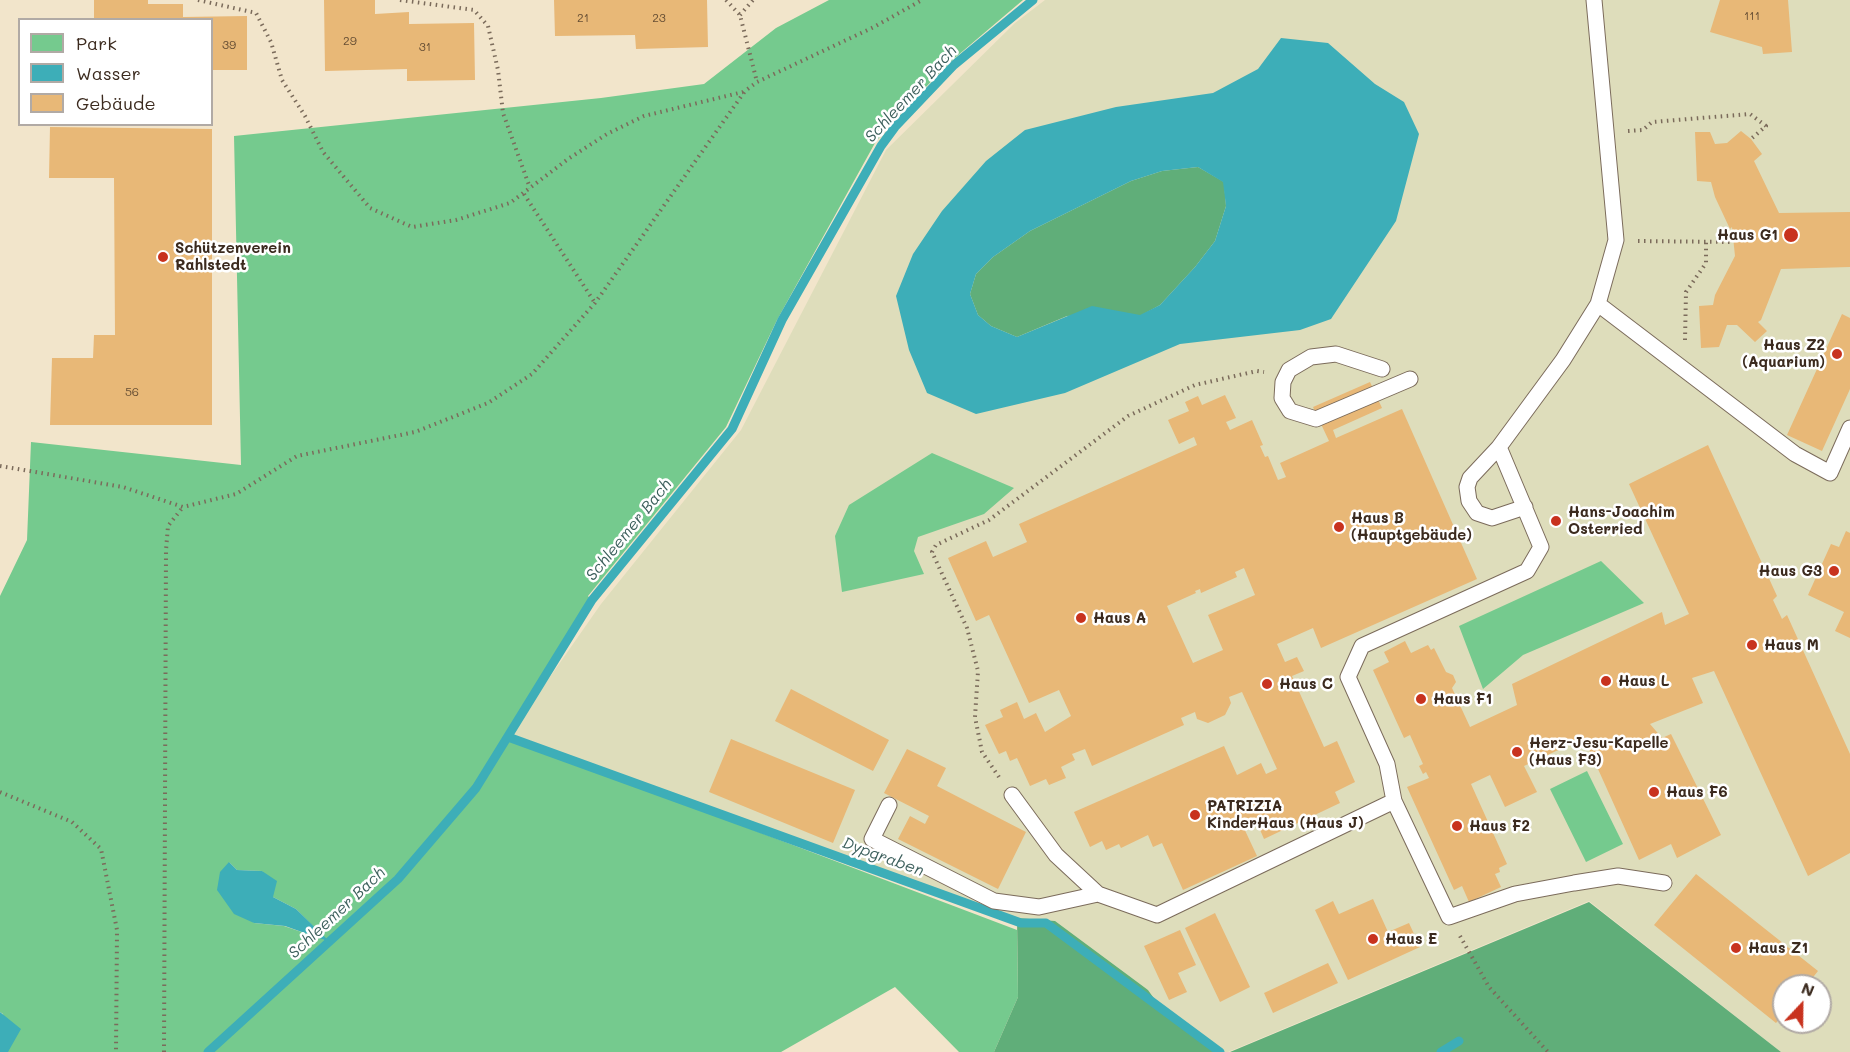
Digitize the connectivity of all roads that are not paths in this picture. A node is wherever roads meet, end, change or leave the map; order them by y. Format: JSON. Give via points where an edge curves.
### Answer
{"nodes":[{"id":1,"x":1593,"y":0,"type":"edge"},
{"id":2,"x":1598,"y":304,"type":"junction"},
{"id":3,"x":1382,"y":369,"type":"dead end"},
{"id":4,"x":1410,"y":379,"type":"dead end"},
{"id":5,"x":1850,"y":428,"type":"edge"},
{"id":6,"x":1499,"y":447,"type":"junction"},
{"id":7,"x":1525,"y":507,"type":"junction"},
{"id":8,"x":1012,"y":795,"type":"road end"},
{"id":9,"x":1394,"y":801,"type":"junction"},
{"id":10,"x":889,"y":805,"type":"dead end"},
{"id":11,"x":1664,"y":883,"type":"dead end"},
{"id":12,"x":1098,"y":894,"type":"junction"}],
"edges":[{"from":1,"to":2,"type":"lane","via":[[1616,240]]},
{"from":2,"to":5,"type":"lane","via":[[1795,454],[1830,473]]},
{"from":2,"to":6,"type":"lane","via":[[1563,360]]},
{"from":3,"to":4,"type":"lane","via":[[1329,354],[1300,362],[1285,376],[1281,390],[1284,405],[1295,414],[1316,419]]},
{"from":6,"to":7,"type":"lane"},
{"from":6,"to":7,"type":"lane","via":[[1470,478],[1469,501],[1477,513],[1492,519]]},
{"from":7,"to":9,"type":"lane","via":[[1541,547],[1527,571],[1362,646],[1348,677],[1388,764]]},
{"from":8,"to":12,"type":"lane","via":[[1056,855]]},
{"from":9,"to":11,"type":"lane","via":[[1449,917],[1515,894],[1618,876]]},
{"from":9,"to":12,"type":"lane","via":[[1157,915]]},
{"from":10,"to":12,"type":"lane","via":[[872,839],[994,901],[1039,907]]}]}
